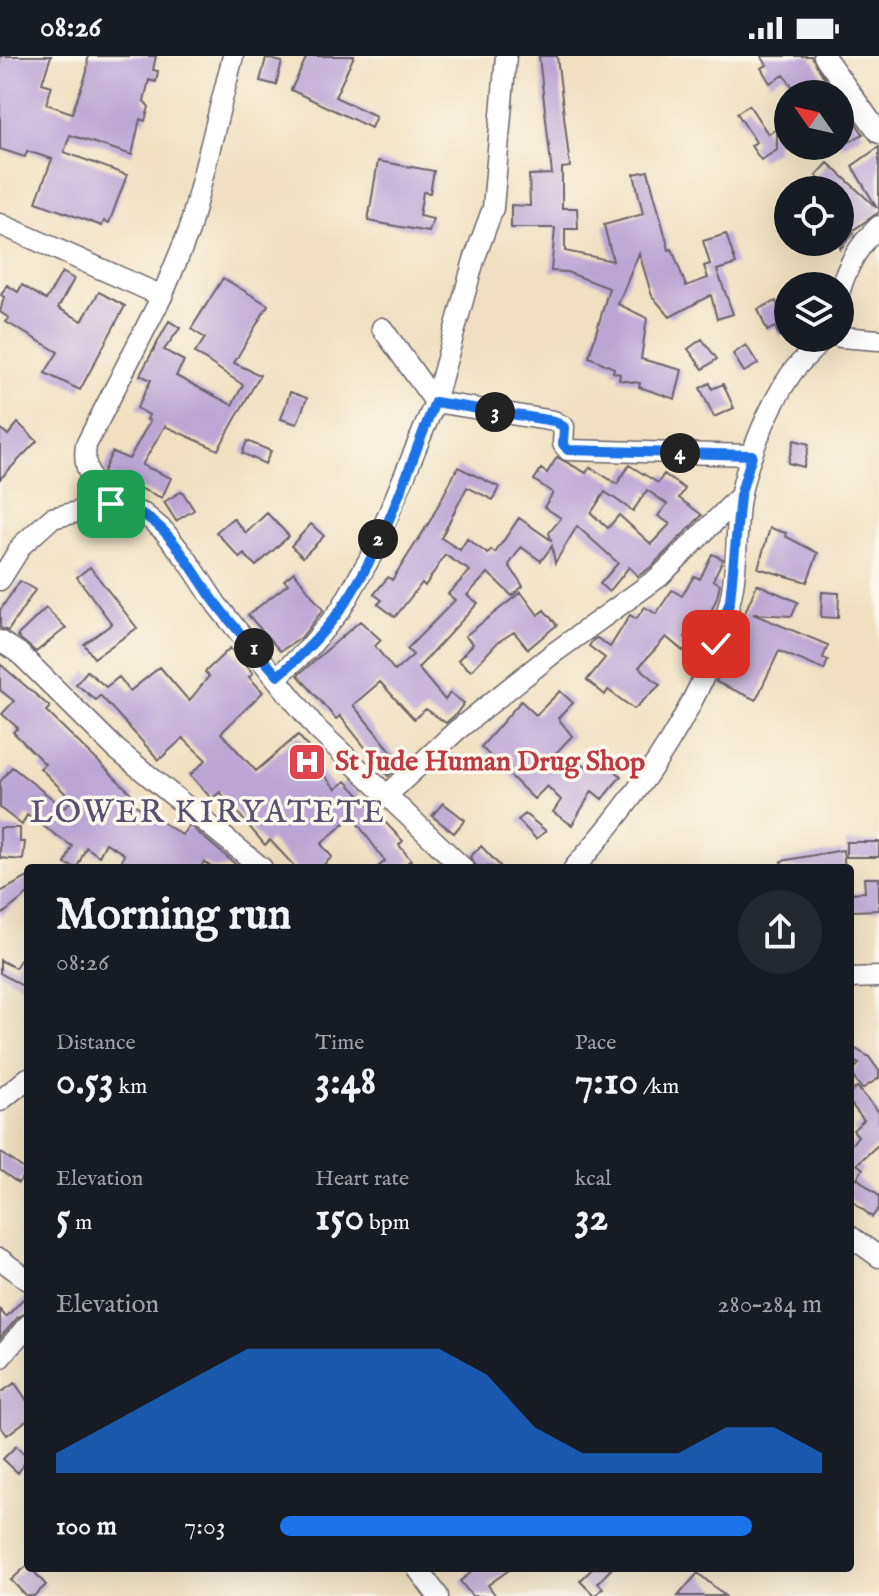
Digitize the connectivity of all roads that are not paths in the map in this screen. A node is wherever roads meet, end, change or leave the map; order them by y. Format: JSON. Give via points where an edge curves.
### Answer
{"nodes":[{"id":1,"x":233,"y":56,"type":"edge"},
{"id":2,"x":506,"y":56,"type":"edge"},
{"id":3,"x":824,"y":56,"type":"edge"},
{"id":4,"x":879,"y":133,"type":"edge"},
{"id":5,"x":0,"y":224,"type":"edge"},
{"id":6,"x":879,"y":226,"type":"edge"},
{"id":7,"x":846,"y":272,"type":"edge"},
{"id":8,"x":162,"y":296,"type":"junction"},
{"id":9,"x":382,"y":328,"type":"dead end"},
{"id":10,"x":854,"y":338,"type":"edge"},
{"id":11,"x":879,"y":340,"type":"edge"},
{"id":12,"x":811,"y":352,"type":"edge"},
{"id":13,"x":435,"y":402,"type":"junction"},
{"id":14,"x":752,"y":455,"type":"junction"},
{"id":15,"x":740,"y":496,"type":"junction"},
{"id":16,"x":111,"y":504,"type":"junction"},
{"id":17,"x":0,"y":580,"type":"edge"},
{"id":18,"x":0,"y":641,"type":"edge"},
{"id":19,"x":278,"y":676,"type":"junction"},
{"id":20,"x":385,"y":797,"type":"junction"},
{"id":21,"x":257,"y":864,"type":"edge"},
{"id":22,"x":459,"y":864,"type":"edge"},
{"id":23,"x":577,"y":864,"type":"edge"},
{"id":24,"x":879,"y":977,"type":"edge"},
{"id":25,"x":854,"y":978,"type":"edge"},
{"id":26,"x":24,"y":1081,"type":"edge"},
{"id":27,"x":0,"y":1101,"type":"edge"},
{"id":28,"x":854,"y":1239,"type":"edge"},
{"id":29,"x":879,"y":1257,"type":"edge"},
{"id":30,"x":0,"y":1259,"type":"edge"},
{"id":31,"x":24,"y":1277,"type":"edge"},
{"id":32,"x":24,"y":1330,"type":"edge"},
{"id":33,"x":0,"y":1358,"type":"edge"},
{"id":34,"x":420,"y":1572,"type":"edge"},
{"id":35,"x":438,"y":1596,"type":"edge"}],
"edges":[{"from":1,"to":8,"type":"street","via":[[189,231]]},
{"from":2,"to":13,"type":"street","via":[[493,208]]},
{"from":3,"to":4,"type":"street"},
{"from":5,"to":8,"type":"street"},
{"from":6,"to":7,"type":"street"},
{"from":8,"to":16,"type":"street","via":[[86,445],[87,475]]},
{"from":9,"to":13,"type":"street"},
{"from":10,"to":11,"type":"street"},
{"from":12,"to":14,"type":"street","via":[[791,374]]},
{"from":13,"to":14,"type":"street","via":[[554,421],[564,427],[568,450]]},
{"from":13,"to":19,"type":"street","via":[[371,556],[341,609]]},
{"from":14,"to":15,"type":"street"},
{"from":15,"to":20,"type":"street","via":[[659,577],[456,731]]},
{"from":15,"to":23,"type":"street","via":[[730,601],[701,684],[627,802]]},
{"from":16,"to":17,"type":"street","via":[[52,518],[22,545]]},
{"from":16,"to":19,"type":"street","via":[[144,514],[164,531],[217,605]]},
{"from":18,"to":21,"type":"street","via":[[19,653],[116,749]]},
{"from":19,"to":20,"type":"street","via":[[317,729]]},
{"from":20,"to":22,"type":"street"},
{"from":24,"to":25,"type":"street"},
{"from":26,"to":27,"type":"street"},
{"from":28,"to":29,"type":"street"},
{"from":30,"to":31,"type":"street"},
{"from":32,"to":33,"type":"street"},
{"from":34,"to":35,"type":"street"}]}
